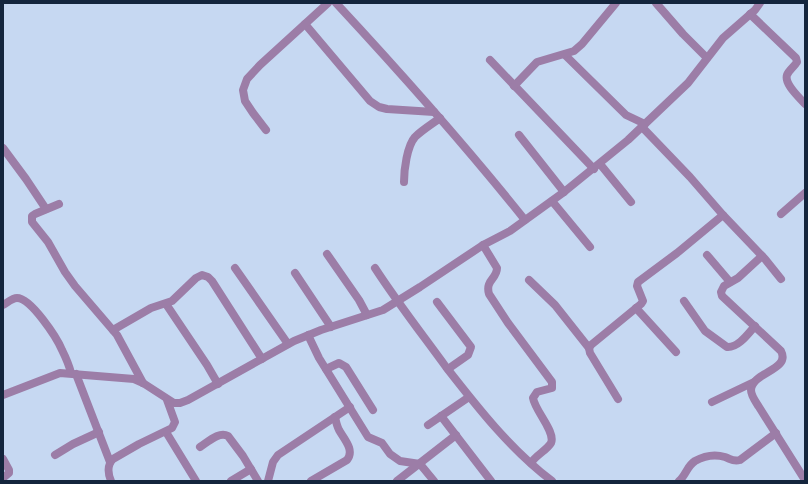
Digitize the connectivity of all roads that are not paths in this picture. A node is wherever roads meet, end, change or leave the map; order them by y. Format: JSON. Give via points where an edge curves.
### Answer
{"nodes":[{"id":1,"x":328,"y":3,"type":"edge"},
{"id":2,"x":336,"y":3,"type":"edge"},
{"id":3,"x":616,"y":3,"type":"edge"},
{"id":4,"x":656,"y":3,"type":"edge"},
{"id":5,"x":760,"y":3,"type":"edge"},
{"id":6,"x":750,"y":14,"type":"junction"},
{"id":7,"x":305,"y":24,"type":"junction"},
{"id":8,"x":565,"y":54,"type":"junction"},
{"id":9,"x":707,"y":58,"type":"junction"},
{"id":10,"x":490,"y":60,"type":"dead end"},
{"id":11,"x":514,"y":86,"type":"junction"},
{"id":12,"x":805,"y":104,"type":"edge"},
{"id":13,"x":437,"y":115,"type":"junction"},
{"id":14,"x":643,"y":126,"type":"junction"},
{"id":15,"x":266,"y":130,"type":"dead end"},
{"id":16,"x":519,"y":135,"type":"dead end"},
{"id":17,"x":3,"y":148,"type":"edge"},
{"id":18,"x":597,"y":167,"type":"junction"},
{"id":19,"x":404,"y":182,"type":"dead end"},
{"id":20,"x":564,"y":192,"type":"junction"},
{"id":21,"x":805,"y":193,"type":"edge"},
{"id":22,"x":552,"y":201,"type":"junction"},
{"id":23,"x":631,"y":202,"type":"dead end"},
{"id":24,"x":59,"y":204,"type":"dead end"},
{"id":25,"x":46,"y":209,"type":"junction"},
{"id":26,"x":781,"y":214,"type":"dead end"},
{"id":27,"x":723,"y":215,"type":"junction"},
{"id":28,"x":524,"y":220,"type":"junction"},
{"id":29,"x":484,"y":245,"type":"junction"},
{"id":30,"x":590,"y":247,"type":"dead end"},
{"id":31,"x":327,"y":254,"type":"dead end"},
{"id":32,"x":707,"y":255,"type":"dead end"},
{"id":33,"x":762,"y":256,"type":"junction"},
{"id":34,"x":235,"y":268,"type":"dead end"},
{"id":35,"x":375,"y":268,"type":"dead end"},
{"id":36,"x":295,"y":273,"type":"dead end"},
{"id":37,"x":781,"y":278,"type":"dead end"},
{"id":38,"x":529,"y":280,"type":"dead end"},
{"id":39,"x":730,"y":282,"type":"junction"},
{"id":40,"x":397,"y":301,"type":"junction"},
{"id":41,"x":684,"y":301,"type":"dead end"},
{"id":42,"x":436,"y":302,"type":"dead end"},
{"id":43,"x":166,"y":304,"type":"junction"},
{"id":44,"x":3,"y":305,"type":"edge"},
{"id":45,"x":636,"y":308,"type":"junction"},
{"id":46,"x":367,"y":315,"type":"junction"},
{"id":47,"x":755,"y":326,"type":"junction"},
{"id":48,"x":330,"y":327,"type":"junction"},
{"id":49,"x":113,"y":330,"type":"junction"},
{"id":50,"x":308,"y":335,"type":"junction"},
{"id":51,"x":288,"y":344,"type":"junction"},
{"id":52,"x":589,"y":348,"type":"junction"},
{"id":53,"x":676,"y":352,"type":"dead end"},
{"id":54,"x":262,"y":359,"type":"junction"},
{"id":55,"x":326,"y":369,"type":"junction"},
{"id":56,"x":448,"y":369,"type":"junction"},
{"id":57,"x":73,"y":374,"type":"junction"},
{"id":58,"x":754,"y":382,"type":"junction"},
{"id":59,"x":143,"y":383,"type":"junction"},
{"id":60,"x":218,"y":384,"type":"junction"},
{"id":61,"x":3,"y":395,"type":"edge"},
{"id":62,"x":470,"y":397,"type":"junction"},
{"id":63,"x":618,"y":399,"type":"dead end"},
{"id":64,"x":167,"y":400,"type":"junction"},
{"id":65,"x":712,"y":402,"type":"dead end"},
{"id":66,"x":350,"y":408,"type":"junction"},
{"id":67,"x":373,"y":410,"type":"dead end"},
{"id":68,"x":441,"y":416,"type":"junction"},
{"id":69,"x":335,"y":417,"type":"junction"},
{"id":70,"x":428,"y":425,"type":"dead end"},
{"id":71,"x":99,"y":432,"type":"junction"},
{"id":72,"x":166,"y":432,"type":"junction"},
{"id":73,"x":776,"y":432,"type":"junction"},
{"id":74,"x":456,"y":436,"type":"junction"},
{"id":75,"x":200,"y":447,"type":"dead end"},
{"id":76,"x":56,"y":455,"type":"dead end"},
{"id":77,"x":3,"y":459,"type":"edge"},
{"id":78,"x":110,"y":462,"type":"junction"},
{"id":79,"x":530,"y":463,"type":"junction"},
{"id":80,"x":420,"y":464,"type":"junction"},
{"id":81,"x":251,"y":469,"type":"junction"},
{"id":82,"x":3,"y":478,"type":"edge"},
{"id":83,"x":547,"y":480,"type":"edge"},
{"id":84,"x":805,"y":480,"type":"edge"},
{"id":85,"x":111,"y":481,"type":"edge"},
{"id":86,"x":196,"y":481,"type":"edge"},
{"id":87,"x":231,"y":481,"type":"edge"},
{"id":88,"x":258,"y":481,"type":"edge"},
{"id":89,"x":268,"y":481,"type":"edge"},
{"id":90,"x":311,"y":481,"type":"edge"},
{"id":91,"x":397,"y":481,"type":"edge"},
{"id":92,"x":434,"y":481,"type":"edge"},
{"id":93,"x":491,"y":481,"type":"edge"},
{"id":94,"x":679,"y":481,"type":"edge"}],
"edges":[{"from":1,"to":7,"type":"street"},
{"from":2,"to":13,"type":"street"},
{"from":3,"to":8,"type":"street","via":[[582,44]]},
{"from":4,"to":9,"type":"street"},
{"from":5,"to":6,"type":"street"},
{"from":6,"to":9,"type":"street","via":[[723,38]]},
{"from":6,"to":12,"type":"street","via":[[796,58],[797,62],[788,73],[787,80]]},
{"from":7,"to":13,"type":"street","via":[[370,101],[387,109]]},
{"from":7,"to":15,"type":"street","via":[[247,79],[243,90],[245,101]]},
{"from":8,"to":11,"type":"street","via":[[537,62]]},
{"from":8,"to":14,"type":"street","via":[[626,115]]},
{"from":9,"to":14,"type":"street","via":[[688,83]]},
{"from":10,"to":11,"type":"street"},
{"from":11,"to":18,"type":"street"},
{"from":13,"to":19,"type":"street","via":[[412,142]]},
{"from":13,"to":28,"type":"street"},
{"from":14,"to":18,"type":"street"},
{"from":14,"to":27,"type":"street"},
{"from":16,"to":20,"type":"street"},
{"from":17,"to":25,"type":"street"},
{"from":18,"to":20,"type":"street"},
{"from":18,"to":23,"type":"street"},
{"from":20,"to":22,"type":"street"},
{"from":21,"to":26,"type":"street"},
{"from":22,"to":28,"type":"street"},
{"from":22,"to":30,"type":"street"},
{"from":24,"to":25,"type":"street"},
{"from":25,"to":49,"type":"street","via":[[32,216],[32,222],[48,242],[72,282]]},
{"from":27,"to":33,"type":"street"},
{"from":27,"to":45,"type":"street","via":[[638,282],[643,301]]},
{"from":28,"to":29,"type":"street","via":[[501,237]]},
{"from":29,"to":40,"type":"street"},
{"from":29,"to":79,"type":"street","via":[[498,268],[496,275],[488,284],[489,294],[552,382],[552,388],[537,392],[533,398],[552,441]]},
{"from":31,"to":46,"type":"street"},
{"from":32,"to":39,"type":"street"},
{"from":33,"to":37,"type":"street"},
{"from":33,"to":39,"type":"street"},
{"from":34,"to":51,"type":"street"},
{"from":35,"to":40,"type":"street"},
{"from":36,"to":48,"type":"street"},
{"from":38,"to":52,"type":"street","via":[[555,305]]},
{"from":39,"to":47,"type":"street","via":[[722,289],[722,296]]},
{"from":40,"to":46,"type":"street","via":[[383,310]]},
{"from":40,"to":56,"type":"street"},
{"from":41,"to":47,"type":"street","via":[[705,331],[727,347],[732,348]]},
{"from":42,"to":56,"type":"street","via":[[471,347],[468,355]]},
{"from":43,"to":49,"type":"street","via":[[151,308]]},
{"from":43,"to":54,"type":"street","via":[[196,278],[202,275],[208,277]]},
{"from":43,"to":60,"type":"street"},
{"from":44,"to":57,"type":"street","via":[[17,298],[32,308],[54,336]]},
{"from":45,"to":52,"type":"street"},
{"from":45,"to":53,"type":"street"},
{"from":46,"to":48,"type":"street"},
{"from":47,"to":58,"type":"street","via":[[781,351],[783,360]]},
{"from":48,"to":50,"type":"street"},
{"from":49,"to":59,"type":"street"},
{"from":50,"to":51,"type":"street"},
{"from":50,"to":55,"type":"street"},
{"from":51,"to":54,"type":"street"},
{"from":52,"to":63,"type":"street"},
{"from":54,"to":60,"type":"street"},
{"from":55,"to":66,"type":"street"},
{"from":55,"to":67,"type":"street","via":[[339,363],[346,367]]},
{"from":56,"to":62,"type":"street"},
{"from":57,"to":59,"type":"street","via":[[134,379]]},
{"from":57,"to":61,"type":"street","via":[[53,375]]},
{"from":57,"to":71,"type":"street"},
{"from":58,"to":65,"type":"street"},
{"from":58,"to":73,"type":"street","via":[[752,395]]},
{"from":59,"to":64,"type":"street"},
{"from":60,"to":64,"type":"street","via":[[180,403]]},
{"from":62,"to":68,"type":"street"},
{"from":62,"to":79,"type":"street","via":[[485,417]]},
{"from":64,"to":72,"type":"street","via":[[175,422]]},
{"from":66,"to":69,"type":"street"},
{"from":66,"to":80,"type":"street","via":[[368,437],[382,443],[390,454],[400,461]]},
{"from":68,"to":70,"type":"street"},
{"from":68,"to":74,"type":"street"},
{"from":69,"to":89,"type":"street","via":[[278,455],[273,462]]},
{"from":69,"to":90,"type":"street","via":[[339,430],[347,442],[349,457]]},
{"from":71,"to":76,"type":"street"},
{"from":71,"to":78,"type":"street"},
{"from":72,"to":78,"type":"street","via":[[139,444]]},
{"from":72,"to":86,"type":"street"},
{"from":73,"to":84,"type":"street"},
{"from":73,"to":94,"type":"street","via":[[740,460],[714,455],[695,461]]},
{"from":74,"to":80,"type":"street"},
{"from":74,"to":93,"type":"street"},
{"from":75,"to":81,"type":"street","via":[[220,434],[225,434]]},
{"from":77,"to":82,"type":"street","via":[[9,470]]},
{"from":78,"to":85,"type":"street","via":[[108,470]]},
{"from":79,"to":83,"type":"street"},
{"from":80,"to":91,"type":"street"},
{"from":80,"to":92,"type":"street"},
{"from":81,"to":87,"type":"street"},
{"from":81,"to":88,"type":"street"}]}
